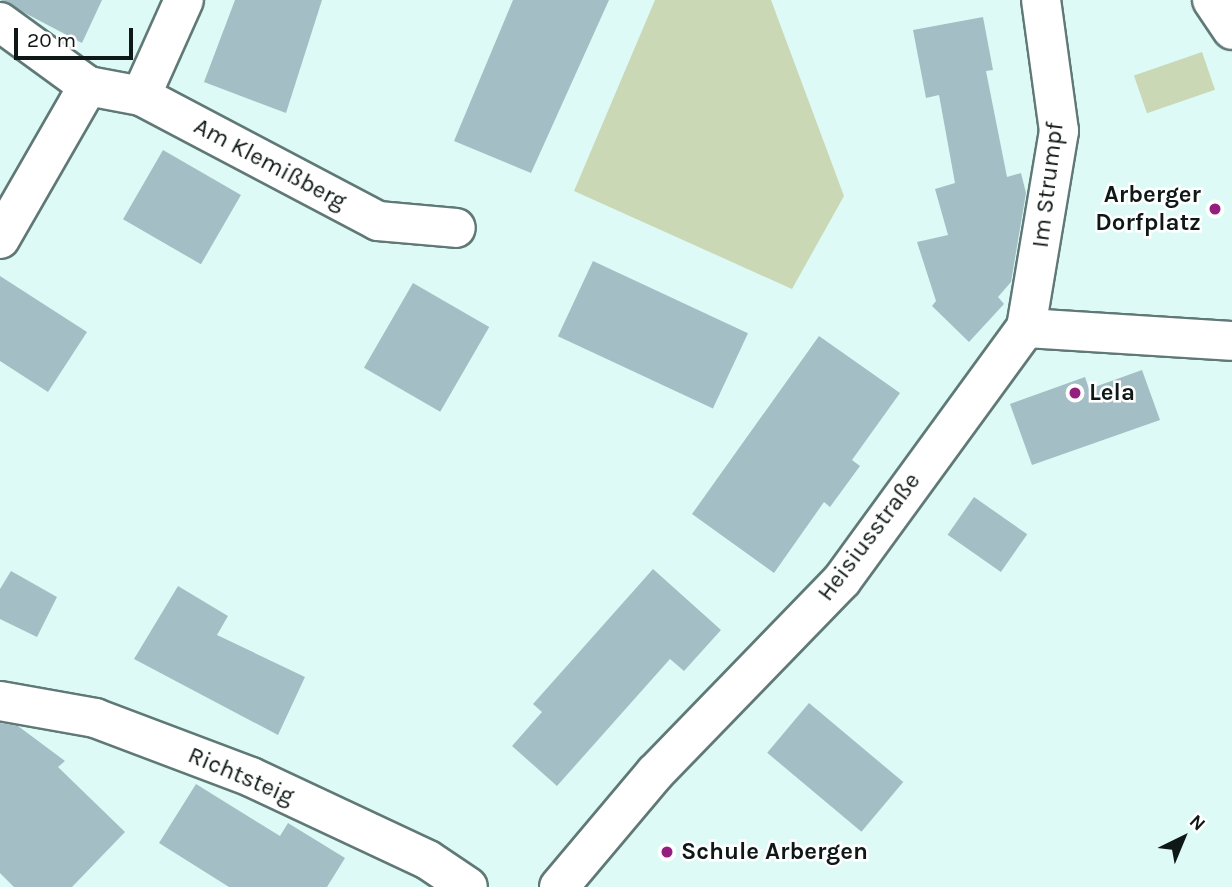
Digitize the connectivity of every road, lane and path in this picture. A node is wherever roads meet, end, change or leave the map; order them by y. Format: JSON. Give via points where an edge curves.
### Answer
{"nodes":[{"id":1,"x":184,"y":0,"type":"edge"},
{"id":2,"x":1041,"y":0,"type":"edge"},
{"id":3,"x":1212,"y":0,"type":"edge"},
{"id":4,"x":0,"y":22,"type":"edge"},
{"id":5,"x":1232,"y":30,"type":"edge"},
{"id":6,"x":88,"y":86,"type":"junction"},
{"id":7,"x":141,"y":96,"type":"junction"},
{"id":8,"x":456,"y":228,"type":"dead end"},
{"id":9,"x":0,"y":239,"type":"edge"},
{"id":10,"x":1026,"y":328,"type":"junction"},
{"id":11,"x":1232,"y":341,"type":"edge"},
{"id":12,"x":0,"y":701,"type":"edge"},
{"id":13,"x":468,"y":887,"type":"edge"},
{"id":14,"x":559,"y":887,"type":"edge"}],
"edges":[{"from":1,"to":7,"type":"street"},
{"from":2,"to":10,"type":"street","name":"Im Strumpf","via":[[1059,131]]},
{"from":3,"to":5,"type":"street"},
{"from":4,"to":6,"type":"street","name":"Am Klemißberg"},
{"from":6,"to":7,"type":"street","name":"Am Klemißberg"},
{"from":6,"to":9,"type":"street"},
{"from":7,"to":8,"type":"street","name":"Am Klemißberg","via":[[378,221]]},
{"from":10,"to":11,"type":"street"},
{"from":10,"to":14,"type":"street","name":"Heisiusstraße","via":[[842,580],[656,772]]},
{"from":12,"to":13,"type":"street","name":"Richtsteig","via":[[95,718],[251,777],[428,860]]}]}
